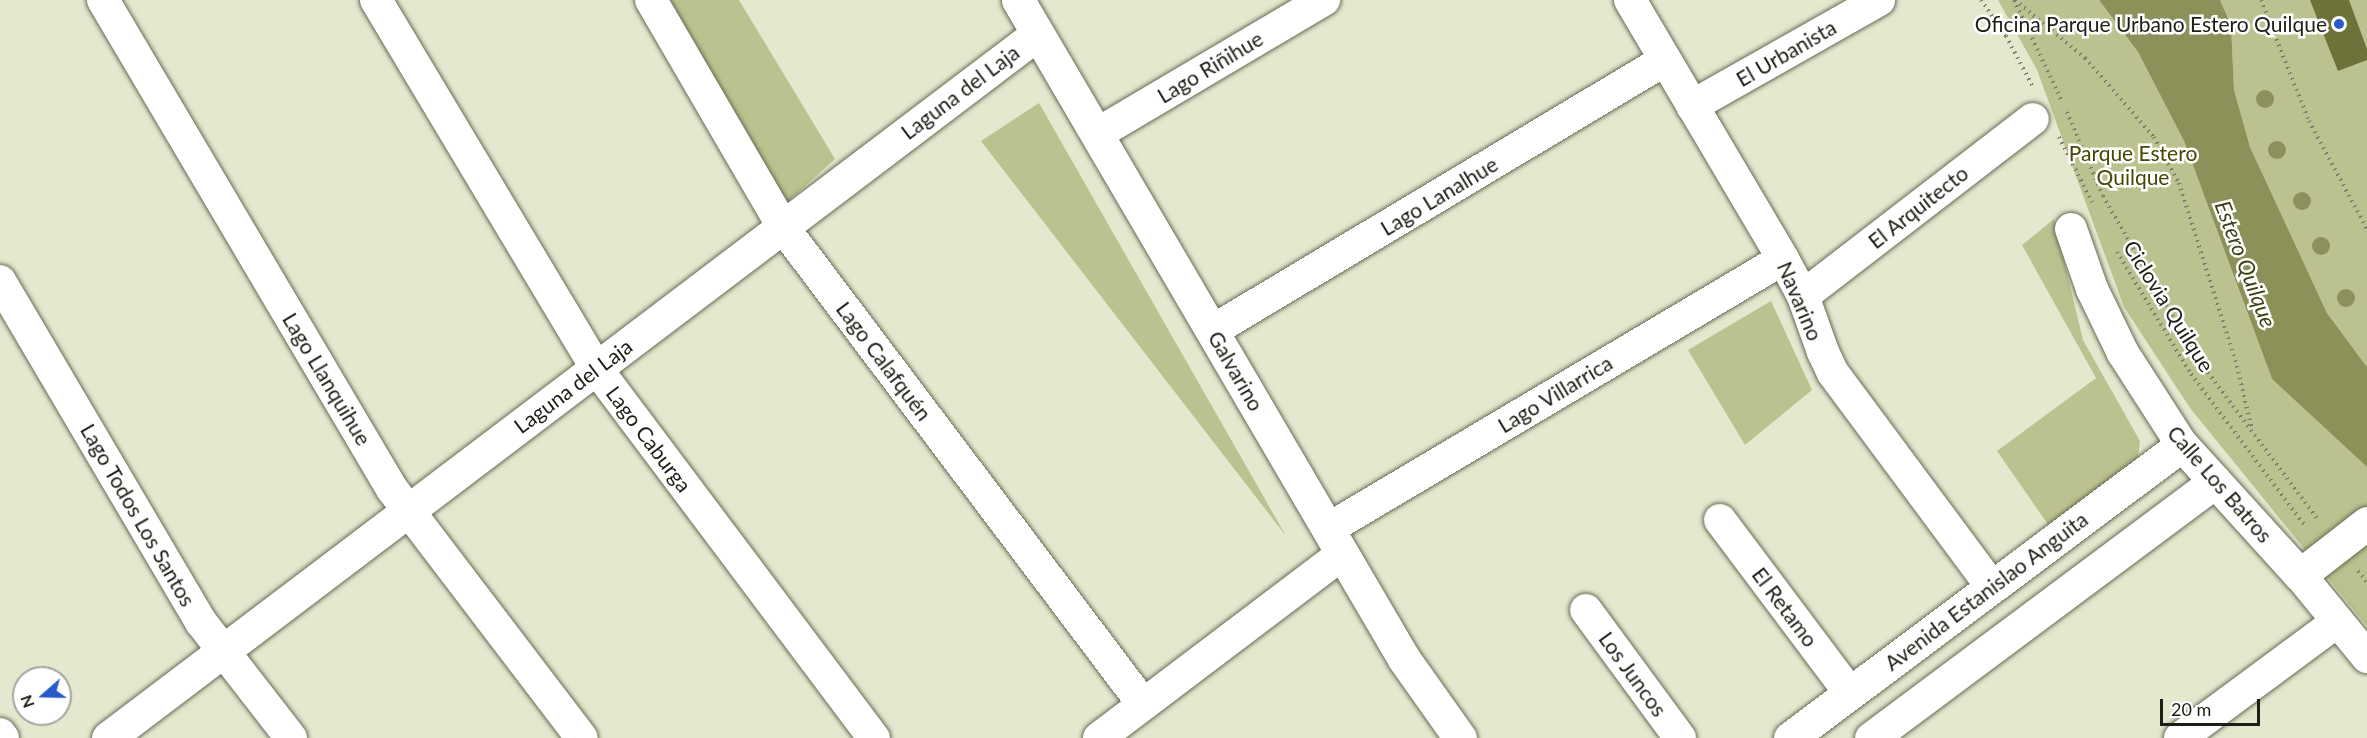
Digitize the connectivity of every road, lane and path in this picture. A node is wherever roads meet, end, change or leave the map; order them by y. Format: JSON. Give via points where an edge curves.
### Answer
{"nodes":[{"id":1,"x":103,"y":0,"type":"edge"},
{"id":2,"x":376,"y":0,"type":"edge"},
{"id":3,"x":651,"y":0,"type":"edge"},
{"id":4,"x":1018,"y":0,"type":"edge"},
{"id":5,"x":1324,"y":0,"type":"edge"},
{"id":6,"x":1630,"y":0,"type":"edge"},
{"id":7,"x":1879,"y":0,"type":"edge"},
{"id":8,"x":1981,"y":0,"type":"edge"},
{"id":9,"x":2014,"y":0,"type":"edge"},
{"id":10,"x":2261,"y":0,"type":"edge"},
{"id":11,"x":1037,"y":34,"type":"junction"},
{"id":12,"x":1665,"y":60,"type":"junction"},
{"id":13,"x":1692,"y":106,"type":"junction"},
{"id":14,"x":2041,"y":113,"type":"junction"},
{"id":15,"x":1097,"y":134,"type":"junction"},
{"id":16,"x":2095,"y":209,"type":"dead end"},
{"id":17,"x":783,"y":227,"type":"junction"},
{"id":18,"x":2071,"y":229,"type":"dead end"},
{"id":19,"x":2367,"y":229,"type":"edge"},
{"id":20,"x":2116,"y":252,"type":"dead end"},
{"id":21,"x":1783,"y":259,"type":"junction"},
{"id":22,"x":0,"y":280,"type":"edge"},
{"id":23,"x":1803,"y":296,"type":"junction"},
{"id":24,"x":1212,"y":331,"type":"junction"},
{"id":25,"x":596,"y":368,"type":"junction"},
{"id":26,"x":2253,"y":433,"type":"junction"},
{"id":27,"x":2182,"y":444,"type":"junction"},
{"id":28,"x":2215,"y":482,"type":"junction"},
{"id":29,"x":409,"y":510,"type":"junction"},
{"id":30,"x":1720,"y":520,"type":"dead end"},
{"id":31,"x":2367,"y":523,"type":"edge"},
{"id":32,"x":1335,"y":541,"type":"junction"},
{"id":33,"x":2332,"y":550,"type":"junction"},
{"id":34,"x":2300,"y":575,"type":"junction"},
{"id":35,"x":2367,"y":582,"type":"edge"},
{"id":36,"x":1992,"y":587,"type":"junction"},
{"id":37,"x":1586,"y":610,"type":"dead end"},
{"id":38,"x":2337,"y":622,"type":"junction"},
{"id":39,"x":223,"y":651,"type":"junction"},
{"id":40,"x":2367,"y":657,"type":"edge"},
{"id":41,"x":1850,"y":693,"type":"junction"},
{"id":42,"x":1143,"y":704,"type":"junction"},
{"id":43,"x":0,"y":734,"type":"edge"},
{"id":44,"x":3,"y":738,"type":"edge"},
{"id":45,"x":108,"y":738,"type":"edge"},
{"id":46,"x":291,"y":738,"type":"edge"},
{"id":47,"x":582,"y":738,"type":"edge"},
{"id":48,"x":874,"y":738,"type":"edge"},
{"id":49,"x":1099,"y":738,"type":"edge"},
{"id":50,"x":1460,"y":738,"type":"edge"},
{"id":51,"x":1680,"y":738,"type":"edge"},
{"id":52,"x":1790,"y":738,"type":"edge"},
{"id":53,"x":1871,"y":738,"type":"edge"},
{"id":54,"x":2180,"y":738,"type":"edge"}],
"edges":[{"from":1,"to":29,"type":"street","name":"Lago Llanquihue","via":[[392,489]]},
{"from":2,"to":25,"type":"street","name":"Lago Caburga"},
{"from":3,"to":17,"type":"street","name":"Lago Calafquén"},
{"from":4,"to":11,"type":"street","name":"Galvarino"},
{"from":5,"to":15,"type":"street","name":"Lago Riñihue"},
{"from":6,"to":12,"type":"street","name":"Navarino"},
{"from":7,"to":13,"type":"street","name":"El Urbanista"},
{"from":8,"to":14,"type":"path","via":[[2006,36]]},
{"from":9,"to":26,"type":"path","via":[[2103,196],[2197,358]]},
{"from":9,"to":26,"type":"path","via":[[2085,58],[2154,137],[2179,183],[2237,366]]},
{"from":10,"to":19,"type":"path","via":[[2309,121]]},
{"from":11,"to":15,"type":"street","name":"Galvarino"},
{"from":11,"to":17,"type":"street","name":"Laguna del Laja"},
{"from":12,"to":13,"type":"street","name":"Navarino"},
{"from":12,"to":24,"type":"street","name":"Lago Lanalhue"},
{"from":13,"to":21,"type":"street","name":"Navarino"},
{"from":14,"to":16,"type":"path"},
{"from":14,"to":23,"type":"street","name":"El Arquitecto"},
{"from":15,"to":24,"type":"street","name":"Galvarino"},
{"from":17,"to":25,"type":"street","name":"Laguna del Laja"},
{"from":17,"to":42,"type":"street","name":"Lago Calafquén"},
{"from":18,"to":27,"type":"street","name":"Calle Los Batros","via":[[2092,288],[2123,353]]},
{"from":20,"to":33,"type":"path","name":"Ciclovia Quilque","via":[[2191,374]]},
{"from":21,"to":23,"type":"street","name":"Navarino"},
{"from":21,"to":32,"type":"street","name":"Lago Villarrica"},
{"from":22,"to":39,"type":"street","name":"Lago Todos Los Santos","via":[[201,622]]},
{"from":23,"to":36,"type":"street","name":"Navarino","via":[[1833,373]]},
{"from":24,"to":32,"type":"street","name":"Galvarino"},
{"from":25,"to":29,"type":"street","name":"Laguna del Laja"},
{"from":25,"to":48,"type":"street","name":"Lago Caburga"},
{"from":26,"to":33,"type":"path"},
{"from":27,"to":28,"type":"street","name":"Calle Los Batros"},
{"from":27,"to":36,"type":"street","name":"Avenida Estanislao Anguita"},
{"from":28,"to":34,"type":"street","name":"Calle Los Batros"},
{"from":28,"to":53,"type":"street"},
{"from":29,"to":39,"type":"street","name":"Laguna del Laja"},
{"from":29,"to":47,"type":"street","name":"Lago Llanquihue"},
{"from":30,"to":41,"type":"street","name":"El Retamo"},
{"from":31,"to":33,"type":"street"},
{"from":32,"to":42,"type":"street","name":"Lago Villarrica"},
{"from":32,"to":50,"type":"street","name":"Galvarino","via":[[1404,659]]},
{"from":33,"to":34,"type":"street"},
{"from":33,"to":35,"type":"path"},
{"from":34,"to":38,"type":"street","name":"Calle Los Batros"},
{"from":36,"to":41,"type":"street","name":"Avenida Estanislao Anguita"},
{"from":37,"to":51,"type":"street","name":"Los Juncos"},
{"from":38,"to":40,"type":"street","name":"Calle Los Batros"},
{"from":38,"to":54,"type":"street"},
{"from":39,"to":45,"type":"street","name":"Laguna del Laja"},
{"from":39,"to":46,"type":"street","name":"Lago Todos Los Santos"},
{"from":41,"to":52,"type":"street","name":"Avenida Estanislao Anguita"},
{"from":42,"to":49,"type":"street","name":"Lago Villarrica"},
{"from":43,"to":44,"type":"street"}]}
